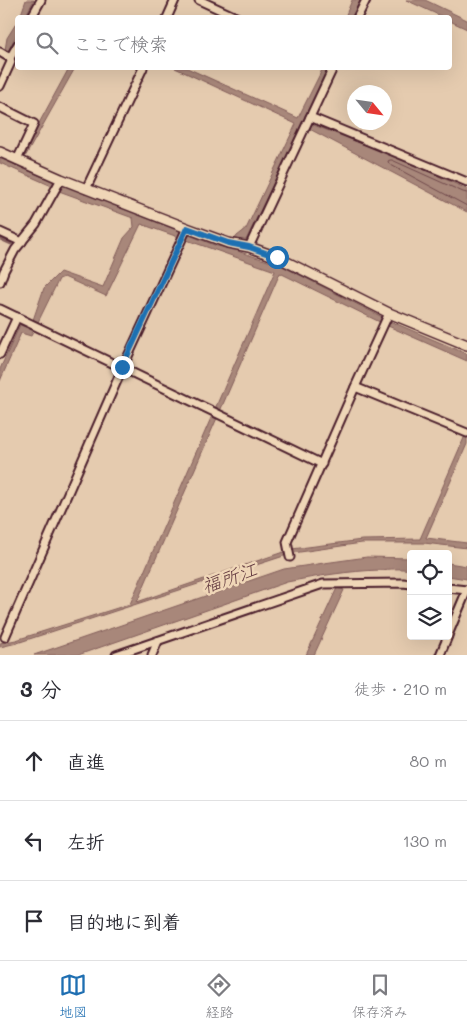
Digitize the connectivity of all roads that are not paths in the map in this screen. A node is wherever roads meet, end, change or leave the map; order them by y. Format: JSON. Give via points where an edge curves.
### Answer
{"nodes":[{"id":1,"x":40,"y":0,"type":"edge"},
{"id":2,"x":175,"y":0,"type":"edge"},
{"id":3,"x":199,"y":0,"type":"edge"},
{"id":4,"x":366,"y":0,"type":"edge"},
{"id":5,"x":32,"y":15,"type":"edge"},
{"id":6,"x":168,"y":15,"type":"edge"},
{"id":7,"x":232,"y":15,"type":"edge"},
{"id":8,"x":358,"y":15,"type":"edge"},
{"id":9,"x":15,"y":49,"type":"edge"},
{"id":10,"x":0,"y":52,"type":"edge"},
{"id":11,"x":10,"y":58,"type":"junction"},
{"id":12,"x":142,"y":70,"type":"edge"},
{"id":13,"x":332,"y":70,"type":"edge"},
{"id":14,"x":0,"y":86,"type":"edge"},
{"id":15,"x":0,"y":108,"type":"edge"},
{"id":16,"x":308,"y":122,"type":"junction"},
{"id":17,"x":0,"y":152,"type":"edge"},
{"id":18,"x":17,"y":160,"type":"junction"},
{"id":19,"x":60,"y":179,"type":"junction"},
{"id":20,"x":467,"y":182,"type":"edge"},
{"id":21,"x":86,"y":189,"type":"junction"},
{"id":22,"x":187,"y":228,"type":"junction"},
{"id":23,"x":0,"y":232,"type":"edge"},
{"id":24,"x":22,"y":242,"type":"junction"},
{"id":25,"x":244,"y":246,"type":"junction"},
{"id":26,"x":0,"y":282,"type":"edge"},
{"id":27,"x":0,"y":309,"type":"edge"},
{"id":28,"x":389,"y":313,"type":"junction"},
{"id":29,"x":16,"y":317,"type":"junction"},
{"id":30,"x":467,"y":345,"type":"edge"},
{"id":31,"x":0,"y":354,"type":"edge"},
{"id":32,"x":122,"y":367,"type":"junction"},
{"id":33,"x":356,"y":387,"type":"junction"},
{"id":34,"x":466,"y":432,"type":"edge"},
{"id":35,"x":322,"y":464,"type":"junction"},
{"id":36,"x":290,"y":556,"type":"dead end"},
{"id":37,"x":407,"y":584,"type":"edge"},
{"id":38,"x":452,"y":588,"type":"edge"},
{"id":39,"x":467,"y":590,"type":"edge"},
{"id":40,"x":452,"y":626,"type":"edge"},
{"id":41,"x":5,"y":637,"type":"dead end"},
{"id":42,"x":446,"y":640,"type":"edge"},
{"id":43,"x":158,"y":641,"type":"junction"},
{"id":44,"x":116,"y":655,"type":"edge"},
{"id":45,"x":152,"y":655,"type":"edge"},
{"id":46,"x":440,"y":655,"type":"edge"}],
"edges":[{"from":1,"to":5,"type":"street"},
{"from":2,"to":6,"type":"street"},
{"from":3,"to":7,"type":"street"},
{"from":4,"to":8,"type":"street"},
{"from":9,"to":11,"type":"street"},
{"from":10,"to":11,"type":"street"},
{"from":11,"to":14,"type":"street"},
{"from":12,"to":21,"type":"street"},
{"from":13,"to":16,"type":"street"},
{"from":15,"to":18,"type":"street","via":[[34,124]]},
{"from":16,"to":20,"type":"street"},
{"from":16,"to":25,"type":"street"},
{"from":17,"to":18,"type":"street"},
{"from":18,"to":19,"type":"street"},
{"from":19,"to":21,"type":"street"},
{"from":19,"to":24,"type":"street","via":[[36,224]]},
{"from":21,"to":22,"type":"street"},
{"from":22,"to":25,"type":"street"},
{"from":22,"to":32,"type":"street"},
{"from":23,"to":24,"type":"street"},
{"from":24,"to":26,"type":"street","via":[[14,250]]},
{"from":25,"to":28,"type":"street","via":[[277,257]]},
{"from":27,"to":29,"type":"street"},
{"from":28,"to":30,"type":"street"},
{"from":28,"to":33,"type":"street"},
{"from":29,"to":31,"type":"street"},
{"from":29,"to":32,"type":"street"},
{"from":32,"to":35,"type":"street"},
{"from":32,"to":41,"type":"street"},
{"from":33,"to":34,"type":"street"},
{"from":33,"to":35,"type":"street"},
{"from":35,"to":36,"type":"street","via":[[287,542]]},
{"from":37,"to":43,"type":"street","via":[[323,584]]},
{"from":38,"to":39,"type":"street"},
{"from":39,"to":40,"type":"street"},
{"from":42,"to":46,"type":"street"},
{"from":43,"to":44,"type":"street"},
{"from":43,"to":45,"type":"street"}]}
